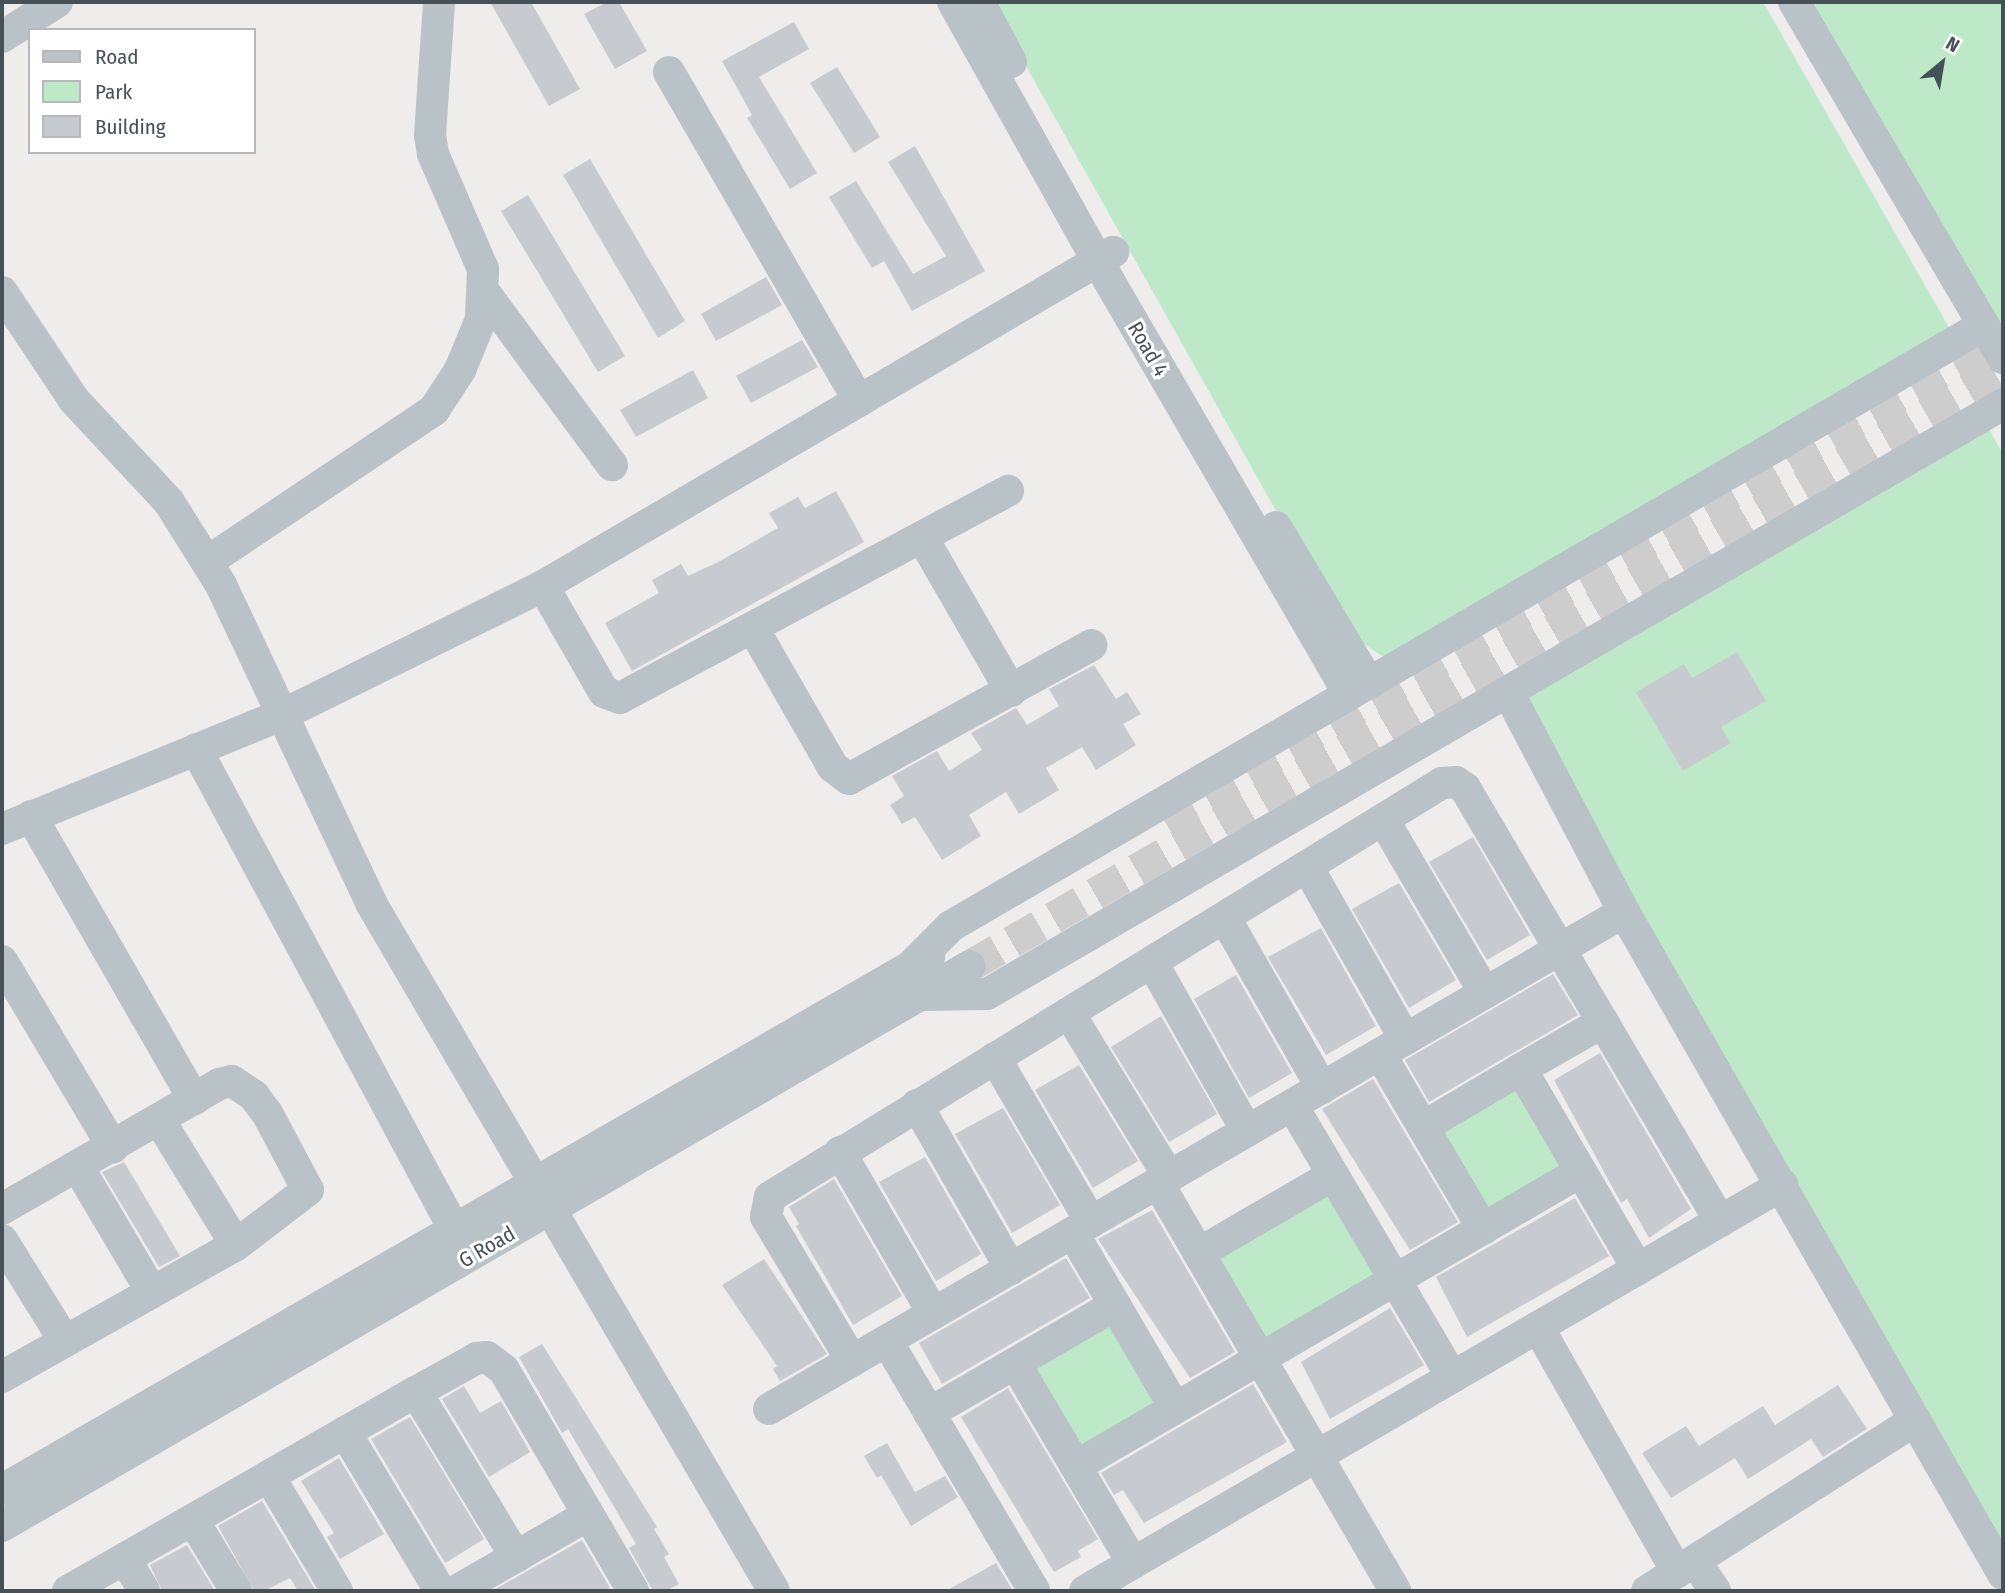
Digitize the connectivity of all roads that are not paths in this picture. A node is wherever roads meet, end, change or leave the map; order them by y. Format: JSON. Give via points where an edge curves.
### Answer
{"nodes":[{"id":1,"x":57,"y":2,"type":"edge"},
{"id":2,"x":439,"y":2,"type":"edge"},
{"id":3,"x":953,"y":2,"type":"edge"},
{"id":4,"x":979,"y":2,"type":"edge"},
{"id":5,"x":1794,"y":2,"type":"edge"},
{"id":6,"x":2,"y":37,"type":"edge"},
{"id":7,"x":669,"y":72,"type":"dead end"},
{"id":8,"x":1105,"y":256,"type":"junction"},
{"id":9,"x":2,"y":292,"type":"edge"},
{"id":10,"x":485,"y":293,"type":"junction"},
{"id":11,"x":1984,"y":325,"type":"junction"},
{"id":12,"x":2003,"y":358,"type":"edge"},
{"id":13,"x":859,"y":401,"type":"junction"},
{"id":14,"x":2003,"y":404,"type":"edge"},
{"id":15,"x":612,"y":465,"type":"dead end"},
{"id":16,"x":1008,"y":491,"type":"dead end"},
{"id":17,"x":922,"y":537,"type":"junction"},
{"id":18,"x":207,"y":562,"type":"junction"},
{"id":19,"x":543,"y":586,"type":"junction"},
{"id":20,"x":753,"y":628,"type":"junction"},
{"id":21,"x":1092,"y":645,"type":"dead end"},
{"id":22,"x":1359,"y":688,"type":"junction"},
{"id":23,"x":1011,"y":691,"type":"junction"},
{"id":24,"x":1508,"y":692,"type":"junction"},
{"id":25,"x":284,"y":714,"type":"junction"},
{"id":26,"x":196,"y":749,"type":"junction"},
{"id":27,"x":13,"y":819,"type":"edge"},
{"id":28,"x":1384,"y":821,"type":"junction"},
{"id":29,"x":1308,"y":868,"type":"junction"},
{"id":30,"x":1624,"y":912,"type":"junction"},
{"id":31,"x":1225,"y":918,"type":"junction"},
{"id":32,"x":1560,"y":949,"type":"junction"},
{"id":33,"x":2,"y":961,"type":"edge"},
{"id":34,"x":1152,"y":962,"type":"junction"},
{"id":35,"x":912,"y":965,"type":"junction"},
{"id":36,"x":1485,"y":993,"type":"junction"},
{"id":37,"x":922,"y":995,"type":"junction"},
{"id":38,"x":1069,"y":1013,"type":"junction"},
{"id":39,"x":1603,"y":1022,"type":"junction"},
{"id":40,"x":1392,"y":1046,"type":"junction"},
{"id":41,"x":995,"y":1058,"type":"junction"},
{"id":42,"x":1521,"y":1069,"type":"junction"},
{"id":43,"x":1322,"y":1087,"type":"junction"},
{"id":44,"x":194,"y":1099,"type":"junction"},
{"id":45,"x":917,"y":1105,"type":"junction"},
{"id":46,"x":1292,"y":1105,"type":"junction"},
{"id":47,"x":160,"y":1121,"type":"junction"},
{"id":48,"x":1423,"y":1127,"type":"junction"},
{"id":49,"x":1247,"y":1131,"type":"junction"},
{"id":50,"x":113,"y":1147,"type":"junction"},
{"id":51,"x":840,"y":1152,"type":"junction"},
{"id":52,"x":78,"y":1167,"type":"junction"},
{"id":53,"x":1580,"y":1172,"type":"junction"},
{"id":54,"x":1333,"y":1175,"type":"junction"},
{"id":55,"x":1164,"y":1180,"type":"junction"},
{"id":56,"x":535,"y":1183,"type":"junction"},
{"id":57,"x":1782,"y":1185,"type":"junction"},
{"id":58,"x":2,"y":1209,"type":"edge"},
{"id":59,"x":552,"y":1210,"type":"junction"},
{"id":60,"x":1720,"y":1221,"type":"junction"},
{"id":61,"x":1082,"y":1228,"type":"junction"},
{"id":62,"x":454,"y":1229,"type":"junction"},
{"id":63,"x":1483,"y":1229,"type":"junction"},
{"id":64,"x":2,"y":1240,"type":"edge"},
{"id":65,"x":236,"y":1245,"type":"junction"},
{"id":66,"x":1199,"y":1253,"type":"junction"},
{"id":67,"x":1011,"y":1269,"type":"junction"},
{"id":68,"x":1638,"y":1269,"type":"junction"},
{"id":69,"x":1395,"y":1280,"type":"junction"},
{"id":70,"x":152,"y":1292,"type":"junction"},
{"id":71,"x":1115,"y":1305,"type":"junction"},
{"id":72,"x":933,"y":1314,"type":"junction"},
{"id":73,"x":1538,"y":1328,"type":"junction"},
{"id":74,"x":64,"y":1340,"type":"junction"},
{"id":75,"x":887,"y":1341,"type":"junction"},
{"id":76,"x":1261,"y":1358,"type":"junction"},
{"id":77,"x":852,"y":1361,"type":"junction"},
{"id":78,"x":1015,"y":1363,"type":"junction"},
{"id":79,"x":2,"y":1377,"type":"edge"},
{"id":80,"x":1452,"y":1377,"type":"junction"},
{"id":81,"x":416,"y":1392,"type":"junction"},
{"id":82,"x":1175,"y":1408,"type":"junction"},
{"id":83,"x":769,"y":1409,"type":"dead end"},
{"id":84,"x":929,"y":1413,"type":"junction"},
{"id":85,"x":1915,"y":1420,"type":"junction"},
{"id":86,"x":345,"y":1432,"type":"junction"},
{"id":87,"x":1318,"y":1455,"type":"junction"},
{"id":88,"x":1076,"y":1466,"type":"junction"},
{"id":89,"x":269,"y":1476,"type":"junction"},
{"id":90,"x":2,"y":1490,"type":"edge"},
{"id":91,"x":588,"y":1515,"type":"junction"},
{"id":92,"x":193,"y":1520,"type":"junction"},
{"id":93,"x":2,"y":1525,"type":"edge"},
{"id":94,"x":516,"y":1557,"type":"junction"},
{"id":95,"x":125,"y":1559,"type":"junction"},
{"id":96,"x":1133,"y":1563,"type":"junction"},
{"id":97,"x":1686,"y":1566,"type":"junction"},
{"id":98,"x":2003,"y":1574,"type":"edge"},
{"id":99,"x":626,"y":1589,"type":"edge"},
{"id":100,"x":68,"y":1591,"type":"edge"},
{"id":101,"x":144,"y":1591,"type":"edge"},
{"id":102,"x":236,"y":1591,"type":"edge"},
{"id":103,"x":337,"y":1591,"type":"edge"},
{"id":104,"x":440,"y":1591,"type":"edge"},
{"id":105,"x":456,"y":1591,"type":"edge"},
{"id":106,"x":774,"y":1591,"type":"edge"},
{"id":107,"x":1034,"y":1591,"type":"edge"},
{"id":108,"x":1085,"y":1591,"type":"edge"},
{"id":109,"x":1395,"y":1591,"type":"edge"},
{"id":110,"x":1647,"y":1591,"type":"edge"},
{"id":111,"x":1715,"y":1591,"type":"edge"}],
"edges":[{"from":1,"to":6,"type":"street"},
{"from":2,"to":10,"type":"street","via":[[431,145],[483,269]]},
{"from":3,"to":8,"type":"street","name":"Road 4"},
{"from":4,"to":8,"type":"street","name":"Road 4"},
{"from":5,"to":11,"type":"street"},
{"from":7,"to":13,"type":"street"},
{"from":8,"to":13,"type":"street"},
{"from":8,"to":22,"type":"street","name":"Road 4"},
{"from":9,"to":18,"type":"street","via":[[74,400],[169,502]]},
{"from":10,"to":15,"type":"street"},
{"from":10,"to":18,"type":"street","via":[[481,319],[460,370],[434,411]]},
{"from":11,"to":12,"type":"street"},
{"from":11,"to":22,"type":"street"},
{"from":13,"to":19,"type":"street"},
{"from":14,"to":24,"type":"street"},
{"from":16,"to":17,"type":"street"},
{"from":17,"to":20,"type":"street"},
{"from":17,"to":23,"type":"street"},
{"from":18,"to":25,"type":"street"},
{"from":19,"to":20,"type":"street","via":[[604,692],[611,696],[629,695]]},
{"from":19,"to":25,"type":"street"},
{"from":20,"to":23,"type":"street","via":[[833,767],[849,779]]},
{"from":21,"to":23,"type":"street"},
{"from":22,"to":35,"type":"street","via":[[951,926]]},
{"from":24,"to":30,"type":"street"},
{"from":24,"to":37,"type":"street","via":[[987,994]]},
{"from":25,"to":26,"type":"street"},
{"from":25,"to":56,"type":"street","via":[[370,902]]},
{"from":26,"to":27,"type":"street"},
{"from":26,"to":62,"type":"street"},
{"from":27,"to":44,"type":"street"},
{"from":28,"to":29,"type":"street"},
{"from":28,"to":32,"type":"street","via":[[1443,783],[1456,782],[1465,788]]},
{"from":28,"to":36,"type":"street"},
{"from":29,"to":31,"type":"street"},
{"from":29,"to":40,"type":"street"},
{"from":30,"to":32,"type":"street"},
{"from":30,"to":57,"type":"street"},
{"from":31,"to":34,"type":"street"},
{"from":31,"to":43,"type":"street"},
{"from":32,"to":36,"type":"street"},
{"from":32,"to":39,"type":"street"},
{"from":33,"to":50,"type":"street"},
{"from":34,"to":38,"type":"street"},
{"from":34,"to":49,"type":"street"},
{"from":35,"to":37,"type":"street","name":"G Road","via":[[963,953]]},
{"from":35,"to":56,"type":"street","name":"G Road"},
{"from":36,"to":40,"type":"street"},
{"from":37,"to":59,"type":"street","name":"G Road"},
{"from":38,"to":41,"type":"street"},
{"from":38,"to":55,"type":"street"},
{"from":39,"to":42,"type":"street"},
{"from":39,"to":60,"type":"street"},
{"from":40,"to":43,"type":"street"},
{"from":40,"to":48,"type":"street"},
{"from":41,"to":45,"type":"street"},
{"from":41,"to":61,"type":"street"},
{"from":42,"to":48,"type":"street"},
{"from":42,"to":53,"type":"street"},
{"from":43,"to":46,"type":"street"},
{"from":44,"to":47,"type":"street"},
{"from":44,"to":65,"type":"street","via":[[219,1084],[232,1081],[242,1086],[267,1114],[309,1190]]},
{"from":45,"to":51,"type":"street"},
{"from":45,"to":67,"type":"street"},
{"from":46,"to":49,"type":"street"},
{"from":46,"to":54,"type":"street"},
{"from":47,"to":50,"type":"street"},
{"from":47,"to":65,"type":"street"},
{"from":48,"to":63,"type":"street"},
{"from":49,"to":55,"type":"street"},
{"from":50,"to":52,"type":"street"},
{"from":51,"to":72,"type":"street"},
{"from":51,"to":77,"type":"street","via":[[769,1198],[766,1217]]},
{"from":52,"to":58,"type":"street"},
{"from":52,"to":70,"type":"street"},
{"from":53,"to":63,"type":"street"},
{"from":53,"to":68,"type":"street"},
{"from":54,"to":66,"type":"street"},
{"from":54,"to":69,"type":"street"},
{"from":55,"to":61,"type":"street"},
{"from":55,"to":66,"type":"street"},
{"from":56,"to":59,"type":"street"},
{"from":56,"to":62,"type":"street","name":"G Road"},
{"from":57,"to":60,"type":"street"},
{"from":57,"to":85,"type":"street"},
{"from":59,"to":93,"type":"street","name":"G Road"},
{"from":59,"to":106,"type":"street"},
{"from":60,"to":68,"type":"street"},
{"from":61,"to":67,"type":"street"},
{"from":61,"to":71,"type":"street"},
{"from":62,"to":90,"type":"street","name":"G Road"},
{"from":63,"to":69,"type":"street"},
{"from":64,"to":74,"type":"street"},
{"from":65,"to":70,"type":"street"},
{"from":66,"to":76,"type":"street"},
{"from":67,"to":72,"type":"street"},
{"from":68,"to":73,"type":"street"},
{"from":69,"to":76,"type":"street"},
{"from":69,"to":80,"type":"street"},
{"from":70,"to":74,"type":"street"},
{"from":71,"to":78,"type":"street"},
{"from":71,"to":82,"type":"street"},
{"from":72,"to":75,"type":"street"},
{"from":73,"to":80,"type":"street"},
{"from":73,"to":97,"type":"street"},
{"from":74,"to":79,"type":"street"},
{"from":75,"to":77,"type":"street"},
{"from":75,"to":84,"type":"street"},
{"from":76,"to":82,"type":"street"},
{"from":76,"to":87,"type":"street"},
{"from":77,"to":83,"type":"street"},
{"from":78,"to":84,"type":"street"},
{"from":78,"to":88,"type":"street"},
{"from":80,"to":87,"type":"street"},
{"from":81,"to":86,"type":"street"},
{"from":81,"to":91,"type":"street","via":[[477,1358],[494,1361],[504,1370]]},
{"from":81,"to":94,"type":"street"},
{"from":82,"to":88,"type":"street"},
{"from":84,"to":107,"type":"street"},
{"from":85,"to":97,"type":"street"},
{"from":85,"to":98,"type":"street"},
{"from":86,"to":89,"type":"street"},
{"from":86,"to":104,"type":"street"},
{"from":87,"to":96,"type":"street"},
{"from":87,"to":109,"type":"street"},
{"from":88,"to":96,"type":"street"},
{"from":89,"to":92,"type":"street"},
{"from":89,"to":103,"type":"street"},
{"from":91,"to":94,"type":"street"},
{"from":91,"to":99,"type":"street"},
{"from":92,"to":95,"type":"street"},
{"from":92,"to":102,"type":"street"},
{"from":94,"to":105,"type":"street"},
{"from":95,"to":100,"type":"street"},
{"from":95,"to":101,"type":"street"},
{"from":96,"to":108,"type":"street"},
{"from":97,"to":110,"type":"street"},
{"from":97,"to":111,"type":"street"}]}
